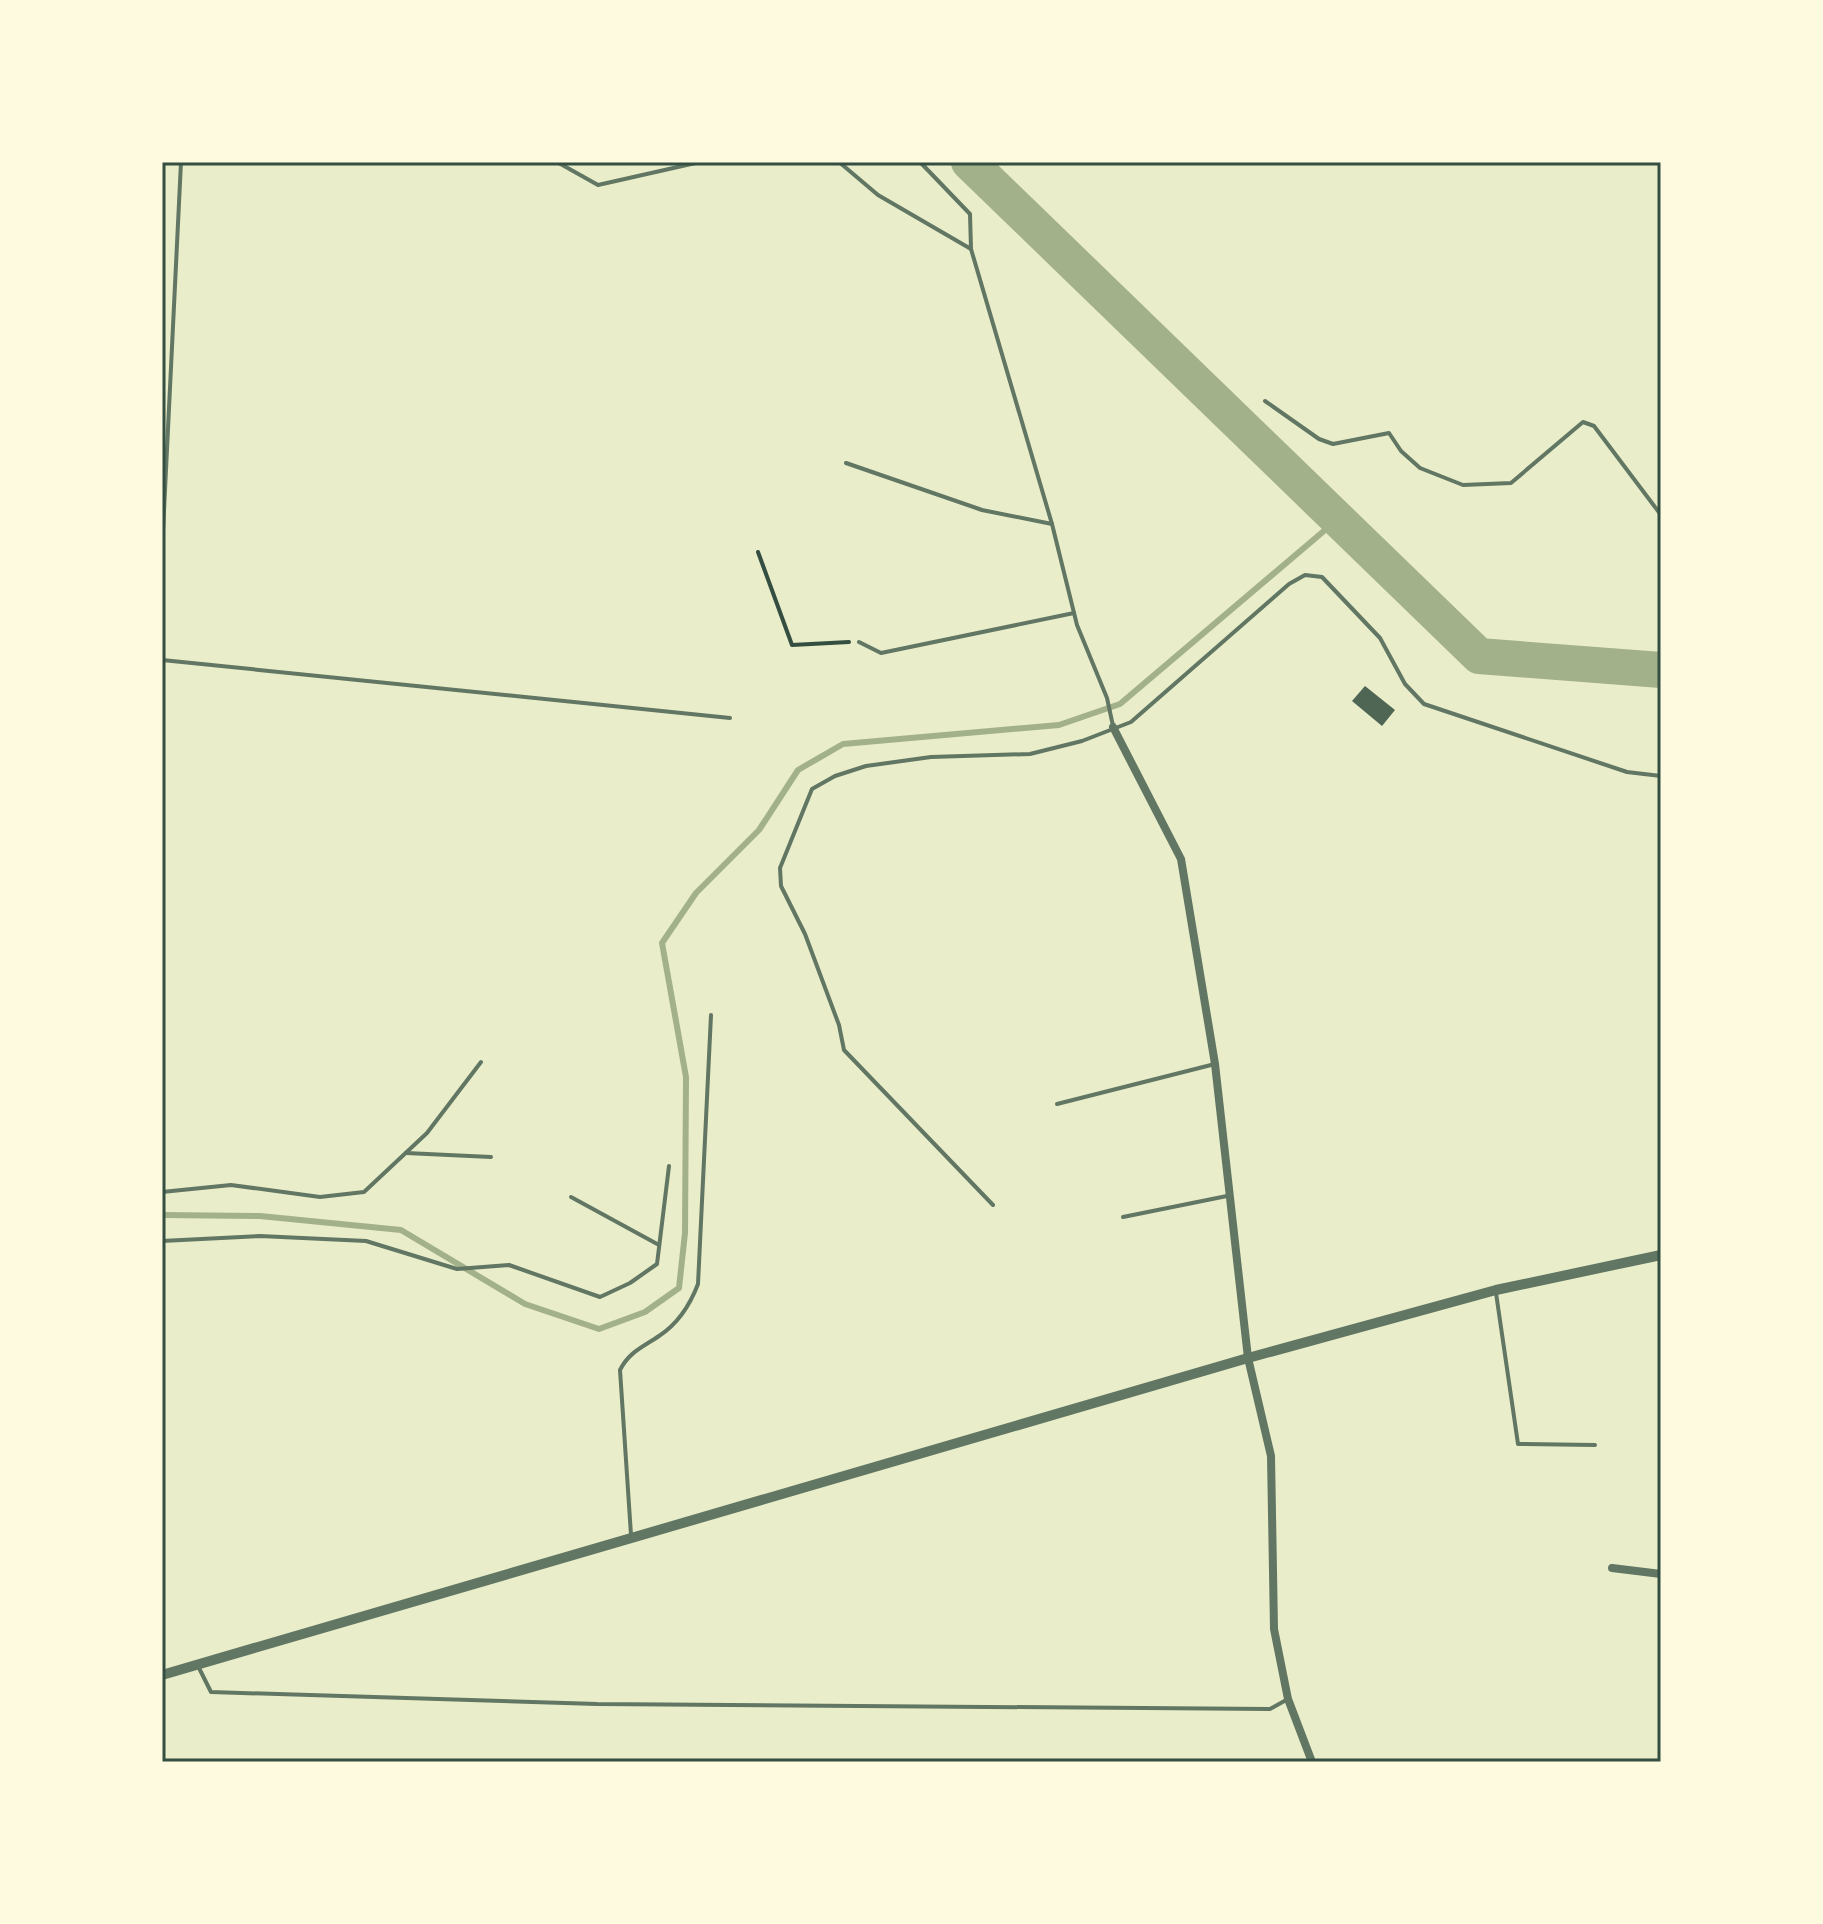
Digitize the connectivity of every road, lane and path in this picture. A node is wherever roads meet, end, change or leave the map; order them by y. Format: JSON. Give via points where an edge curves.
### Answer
{"nodes":[{"id":1,"x":181,"y":162,"type":"edge"},
{"id":2,"x":557,"y":162,"type":"edge"},
{"id":3,"x":700,"y":162,"type":"edge"},
{"id":4,"x":839,"y":162,"type":"edge"},
{"id":5,"x":920,"y":162,"type":"edge"},
{"id":6,"x":971,"y":249,"type":"junction"},
{"id":7,"x":1265,"y":401,"type":"dead end"},
{"id":8,"x":846,"y":463,"type":"dead end"},
{"id":9,"x":1661,"y":515,"type":"edge"},
{"id":10,"x":1052,"y":524,"type":"junction"},
{"id":11,"x":162,"y":552,"type":"edge"},
{"id":12,"x":758,"y":552,"type":"dead end"},
{"id":13,"x":1074,"y":613,"type":"junction"},
{"id":14,"x":859,"y":642,"type":"joint"},
{"id":15,"x":162,"y":660,"type":"edge"},
{"id":16,"x":730,"y":718,"type":"dead end"},
{"id":17,"x":1113,"y":727,"type":"junction"},
{"id":18,"x":1661,"y":776,"type":"edge"},
{"id":19,"x":711,"y":1015,"type":"dead end"},
{"id":20,"x":481,"y":1062,"type":"dead end"},
{"id":21,"x":1215,"y":1064,"type":"junction"},
{"id":22,"x":1057,"y":1104,"type":"dead end"},
{"id":23,"x":406,"y":1153,"type":"junction"},
{"id":24,"x":491,"y":1157,"type":"dead end"},
{"id":25,"x":669,"y":1166,"type":"dead end"},
{"id":26,"x":162,"y":1192,"type":"edge"},
{"id":27,"x":1230,"y":1195,"type":"junction"},
{"id":28,"x":571,"y":1197,"type":"dead end"},
{"id":29,"x":993,"y":1205,"type":"dead end"},
{"id":30,"x":1123,"y":1217,"type":"dead end"},
{"id":31,"x":162,"y":1241,"type":"edge"},
{"id":32,"x":659,"y":1245,"type":"junction"},
{"id":33,"x":1661,"y":1255,"type":"edge"},
{"id":34,"x":1496,"y":1290,"type":"junction"},
{"id":35,"x":1248,"y":1358,"type":"junction"},
{"id":36,"x":1595,"y":1445,"type":"dead end"},
{"id":37,"x":631,"y":1541,"type":"junction"},
{"id":38,"x":1612,"y":1568,"type":"dead end"},
{"id":39,"x":1661,"y":1574,"type":"edge"},
{"id":40,"x":198,"y":1666,"type":"junction"},
{"id":41,"x":162,"y":1675,"type":"edge"},
{"id":42,"x":1288,"y":1699,"type":"junction"},
{"id":43,"x":1312,"y":1762,"type":"edge"}],
"edges":[{"from":1,"to":11,"type":"lane"},
{"from":2,"to":3,"type":"lane","via":[[598,185]]},
{"from":4,"to":6,"type":"lane","via":[[878,195]]},
{"from":5,"to":6,"type":"lane","via":[[970,214]]},
{"from":6,"to":10,"type":"lane"},
{"from":7,"to":9,"type":"lane","via":[[1333,444],[1389,433],[1420,468],[1463,485],[1511,483],[1583,422],[1594,426]]},
{"from":8,"to":10,"type":"lane","via":[[982,510]]},
{"from":10,"to":13,"type":"lane"},
{"from":12,"to":14,"type":"path","via":[[792,645]]},
{"from":13,"to":14,"type":"lane","via":[[881,653]]},
{"from":13,"to":17,"type":"lane"},
{"from":15,"to":16,"type":"lane"},
{"from":17,"to":18,"type":"lane","via":[[1131,722],[1305,575],[1322,577],[1380,638],[1405,684],[1424,704],[1627,772]]},
{"from":17,"to":21,"type":"street","via":[[1181,859]]},
{"from":17,"to":29,"type":"lane","via":[[1030,754],[931,757],[835,776],[812,789],[780,868],[781,886],[805,934],[844,1050]]},
{"from":19,"to":37,"type":"lane","via":[[698,1284],[676,1323],[626,1359],[620,1370]]},
{"from":20,"to":23,"type":"lane"},
{"from":21,"to":22,"type":"lane"},
{"from":21,"to":27,"type":"street"},
{"from":23,"to":24,"type":"lane"},
{"from":23,"to":26,"type":"lane","via":[[364,1192],[320,1197],[231,1185]]},
{"from":25,"to":32,"type":"lane"},
{"from":27,"to":30,"type":"lane"},
{"from":27,"to":35,"type":"street"},
{"from":28,"to":32,"type":"lane"},
{"from":31,"to":32,"type":"lane","via":[[260,1236],[366,1241],[457,1269],[509,1265],[600,1297],[657,1264]]},
{"from":33,"to":34,"type":"street"},
{"from":34,"to":35,"type":"street"},
{"from":34,"to":36,"type":"lane","via":[[1518,1444]]},
{"from":35,"to":37,"type":"street"},
{"from":35,"to":42,"type":"street","via":[[1271,1456],[1274,1629]]},
{"from":37,"to":40,"type":"street"},
{"from":38,"to":39,"type":"street"},
{"from":40,"to":41,"type":"street"},
{"from":40,"to":42,"type":"lane","via":[[211,1692],[371,1699],[1270,1709]]},
{"from":42,"to":43,"type":"street"}]}
